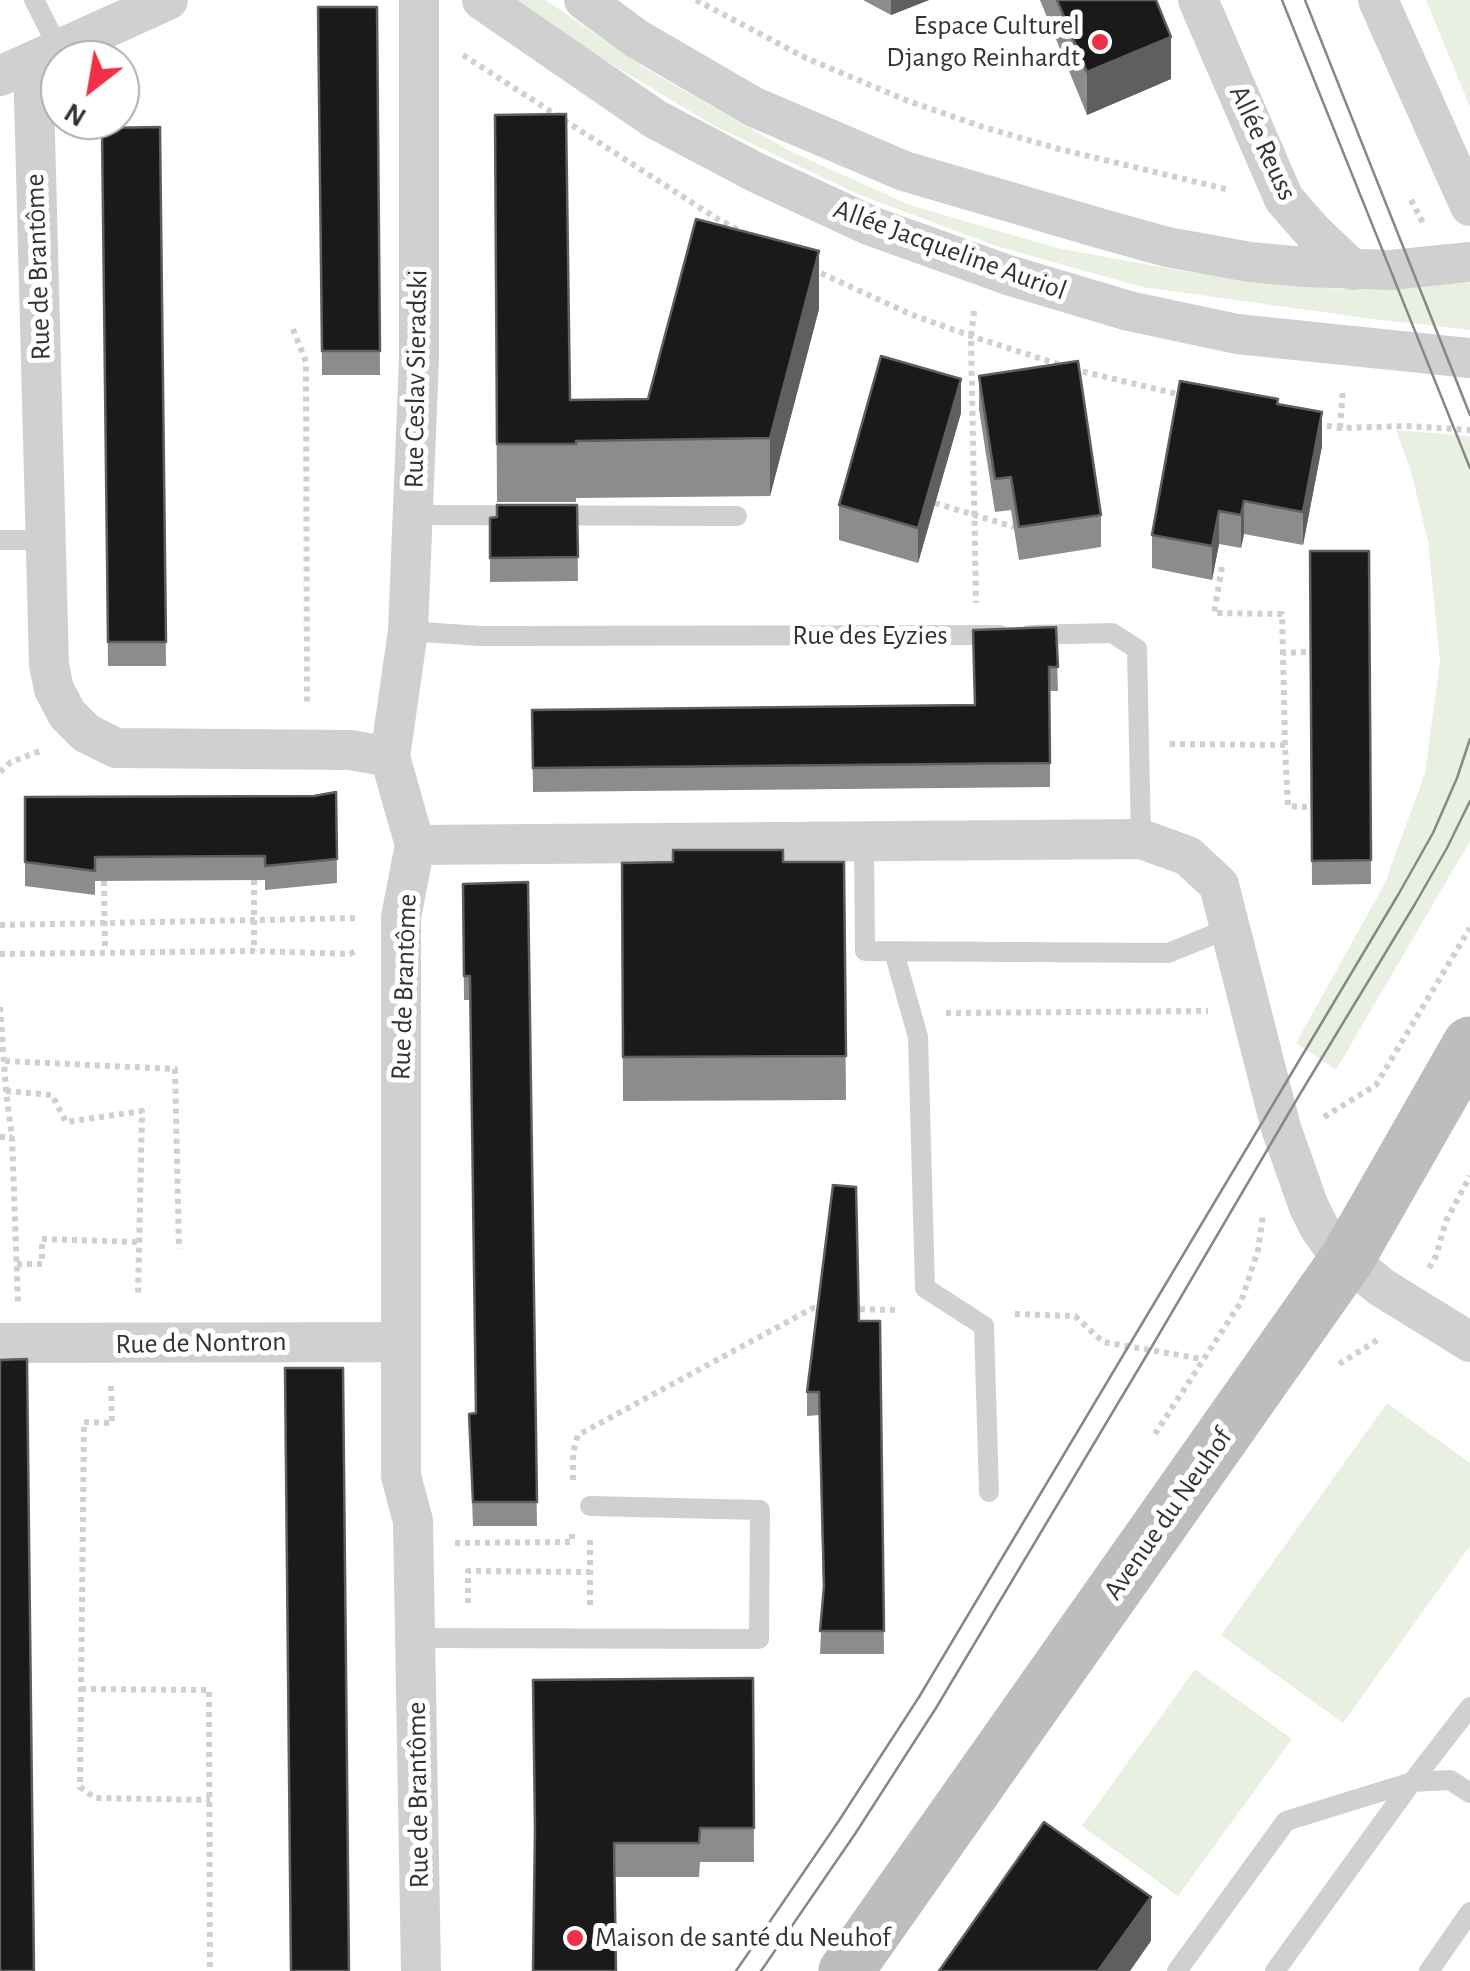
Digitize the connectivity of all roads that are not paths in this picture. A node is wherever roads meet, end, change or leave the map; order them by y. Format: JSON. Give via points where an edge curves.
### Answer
{"nodes":[{"id":1,"x":34,"y":0,"type":"edge"},
{"id":2,"x":168,"y":0,"type":"edge"},
{"id":3,"x":419,"y":0,"type":"edge"},
{"id":4,"x":482,"y":0,"type":"edge"},
{"id":5,"x":584,"y":0,"type":"edge"},
{"id":6,"x":1198,"y":0,"type":"edge"},
{"id":7,"x":1378,"y":0,"type":"edge"},
{"id":8,"x":31,"y":62,"type":"edge"},
{"id":9,"x":1470,"y":206,"type":"edge"},
{"id":10,"x":1470,"y":262,"type":"edge"},
{"id":11,"x":1353,"y":270,"type":"junction"},
{"id":12,"x":1470,"y":358,"type":"edge"},
{"id":13,"x":412,"y":515,"type":"junction"},
{"id":14,"x":738,"y":516,"type":"dead end"},
{"id":15,"x":0,"y":540,"type":"edge"},
{"id":16,"x":46,"y":540,"type":"junction"},
{"id":17,"x":408,"y":631,"type":"junction"},
{"id":18,"x":390,"y":757,"type":"junction"},
{"id":19,"x":1140,"y":839,"type":"junction"},
{"id":20,"x":864,"y":841,"type":"junction"},
{"id":21,"x":415,"y":845,"type":"junction"},
{"id":22,"x":1230,"y":928,"type":"junction"},
{"id":23,"x":894,"y":952,"type":"junction"},
{"id":24,"x":1470,"y":1044,"type":"edge"},
{"id":25,"x":1347,"y":1259,"type":"junction"},
{"id":26,"x":401,"y":1342,"type":"junction"},
{"id":27,"x":1470,"y":1342,"type":"edge"},
{"id":28,"x":9,"y":1343,"type":"edge"},
{"id":29,"x":989,"y":1492,"type":"dead end"},
{"id":30,"x":590,"y":1506,"type":"road end"},
{"id":31,"x":415,"y":1638,"type":"junction"},
{"id":32,"x":1470,"y":1707,"type":"edge"},
{"id":33,"x":1412,"y":1782,"type":"junction"},
{"id":34,"x":1470,"y":1793,"type":"edge"},
{"id":35,"x":1470,"y":1912,"type":"edge"},
{"id":36,"x":421,"y":1971,"type":"edge"},
{"id":37,"x":846,"y":1971,"type":"edge"},
{"id":38,"x":1177,"y":1971,"type":"edge"},
{"id":39,"x":1274,"y":1971,"type":"edge"},
{"id":40,"x":1429,"y":1971,"type":"edge"}],
"edges":[{"from":1,"to":8,"type":"lane"},
{"from":2,"to":8,"type":"street"},
{"from":3,"to":13,"type":"street","name":"Rue Ceslav Sieradski"},
{"from":4,"to":12,"type":"street","name":"Allée Jacqueline Auriol","via":[[655,118],[758,174],[978,265],[1237,334]]},
{"from":5,"to":11,"type":"street","via":[[637,39],[754,106],[904,170],[1166,247]]},
{"from":6,"to":11,"type":"street","name":"Allée Reuss","via":[[1284,199]]},
{"from":7,"to":9,"type":"street"},
{"from":8,"to":16,"type":"street","name":"Rue de Brantôme"},
{"from":10,"to":11,"type":"street"},
{"from":13,"to":14,"type":"lane"},
{"from":13,"to":17,"type":"street","name":"Rue Ceslav Sieradski"},
{"from":15,"to":16,"type":"lane"},
{"from":16,"to":18,"type":"street","name":"Rue de Brantôme","via":[[49,665],[67,714],[86,733],[116,748],[350,750]]},
{"from":17,"to":18,"type":"street","name":"Rue Ceslav Sieradski"},
{"from":17,"to":19,"type":"lane","name":"Rue des Eyzies","via":[[1112,634],[1138,648]]},
{"from":18,"to":21,"type":"street","name":"Rue de Brantôme"},
{"from":19,"to":20,"type":"street"},
{"from":19,"to":22,"type":"street","via":[[1188,856],[1218,885]]},
{"from":20,"to":21,"type":"street"},
{"from":20,"to":23,"type":"lane","via":[[865,952]]},
{"from":21,"to":26,"type":"street","name":"Rue de Brantôme","via":[[400,918]]},
{"from":22,"to":23,"type":"lane","via":[[1168,953]]},
{"from":22,"to":25,"type":"street","via":[[1291,1159],[1319,1226]]},
{"from":23,"to":29,"type":"lane","via":[[918,1037],[925,1288],[984,1326]]},
{"from":24,"to":25,"type":"street","name":"Avenue du Neuhof"},
{"from":25,"to":27,"type":"street"},
{"from":25,"to":37,"type":"street","name":"Avenue du Neuhof"},
{"from":26,"to":28,"type":"street","name":"Rue de Nontron"},
{"from":26,"to":31,"type":"street","name":"Rue de Brantôme","via":[[401,1476],[413,1521]]},
{"from":30,"to":31,"type":"lane","via":[[760,1510],[760,1639]]},
{"from":31,"to":36,"type":"street","name":"Rue de Brantôme"},
{"from":32,"to":33,"type":"lane"},
{"from":33,"to":34,"type":"lane","via":[[1450,1780]]},
{"from":33,"to":38,"type":"lane","via":[[1286,1821]]},
{"from":33,"to":39,"type":"lane"},
{"from":35,"to":40,"type":"lane"}]}
